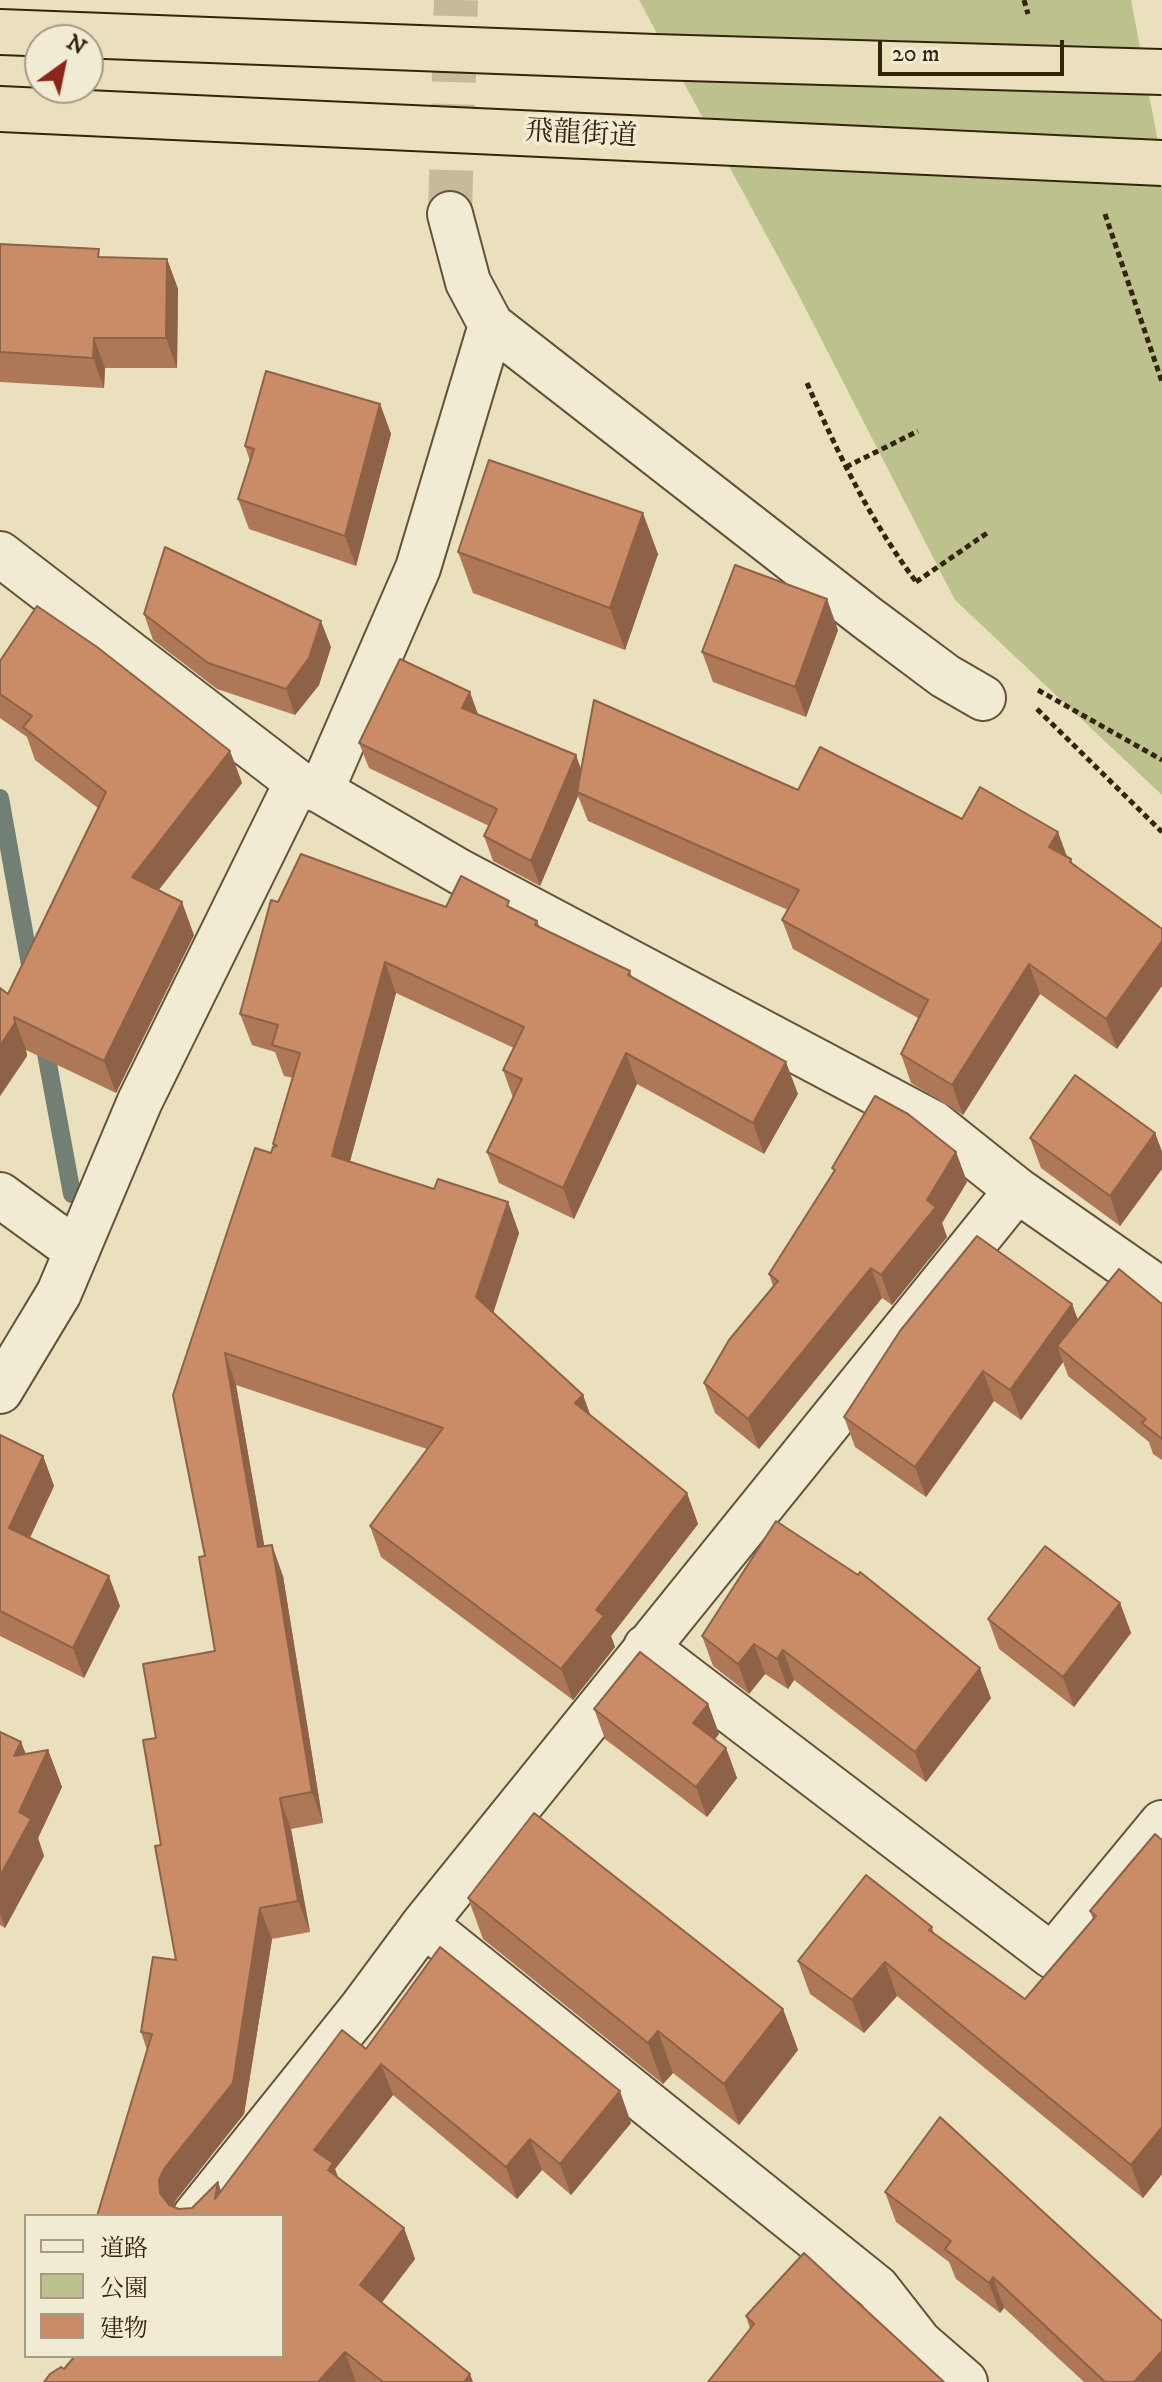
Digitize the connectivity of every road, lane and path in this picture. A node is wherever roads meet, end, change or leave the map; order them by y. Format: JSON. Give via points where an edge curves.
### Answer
{"nodes":[{"id":1,"x":0,"y":32,"type":"edge"},
{"id":2,"x":1162,"y":72,"type":"edge"},
{"id":3,"x":0,"y":109,"type":"edge"},
{"id":4,"x":1162,"y":163,"type":"edge"},
{"id":5,"x":450,"y":214,"type":"tunnel mouth"},
{"id":6,"x":491,"y":325,"type":"junction"},
{"id":7,"x":918,"y":431,"type":"dead end"},
{"id":8,"x":846,"y":467,"type":"dead end"},
{"id":9,"x":990,"y":531,"type":"dead end"},
{"id":10,"x":0,"y":554,"type":"edge"},
{"id":11,"x":916,"y":582,"type":"dead end"},
{"id":12,"x":1030,"y":685,"type":"dead end"},
{"id":13,"x":983,"y":698,"type":"dead end"},
{"id":14,"x":1162,"y":760,"type":"edge"},
{"id":15,"x":309,"y":787,"type":"junction"},
{"id":16,"x":1017,"y":1190,"type":"junction"},
{"id":17,"x":0,"y":1195,"type":"edge"},
{"id":18,"x":77,"y":1251,"type":"junction"},
{"id":19,"x":1162,"y":1291,"type":"edge"},
{"id":20,"x":0,"y":1391,"type":"edge"},
{"id":21,"x":646,"y":1647,"type":"junction"},
{"id":22,"x":1162,"y":1823,"type":"edge"},
{"id":23,"x":424,"y":1924,"type":"junction"},
{"id":24,"x":197,"y":2214,"type":"edge"},
{"id":25,"x":965,"y":2382,"type":"edge"}],
"edges":[{"from":1,"to":2,"type":"highway","bridge":true},
{"from":3,"to":4,"type":"highway","name":"飛龍街道","bridge":true},
{"from":5,"to":6,"type":"street","via":[[468,282]]},
{"from":6,"to":13,"type":"street","via":[[877,625]]},
{"from":6,"to":15,"type":"street","via":[[418,568]]},
{"from":7,"to":8,"type":"path"},
{"from":9,"to":11,"type":"path"},
{"from":10,"to":15,"type":"street"},
{"from":12,"to":14,"type":"path"},
{"from":15,"to":16,"type":"street","via":[[933,1123]]},
{"from":15,"to":18,"type":"street","via":[[140,1101]]},
{"from":16,"to":19,"type":"street"},
{"from":16,"to":21,"type":"street"},
{"from":17,"to":18,"type":"street"},
{"from":18,"to":20,"type":"street","via":[[59,1293]]},
{"from":21,"to":22,"type":"street","via":[[1052,1956]]},
{"from":21,"to":23,"type":"street"},
{"from":23,"to":24,"type":"street"},
{"from":23,"to":25,"type":"street","via":[[843,2259],[877,2288],[920,2343]]}]}
